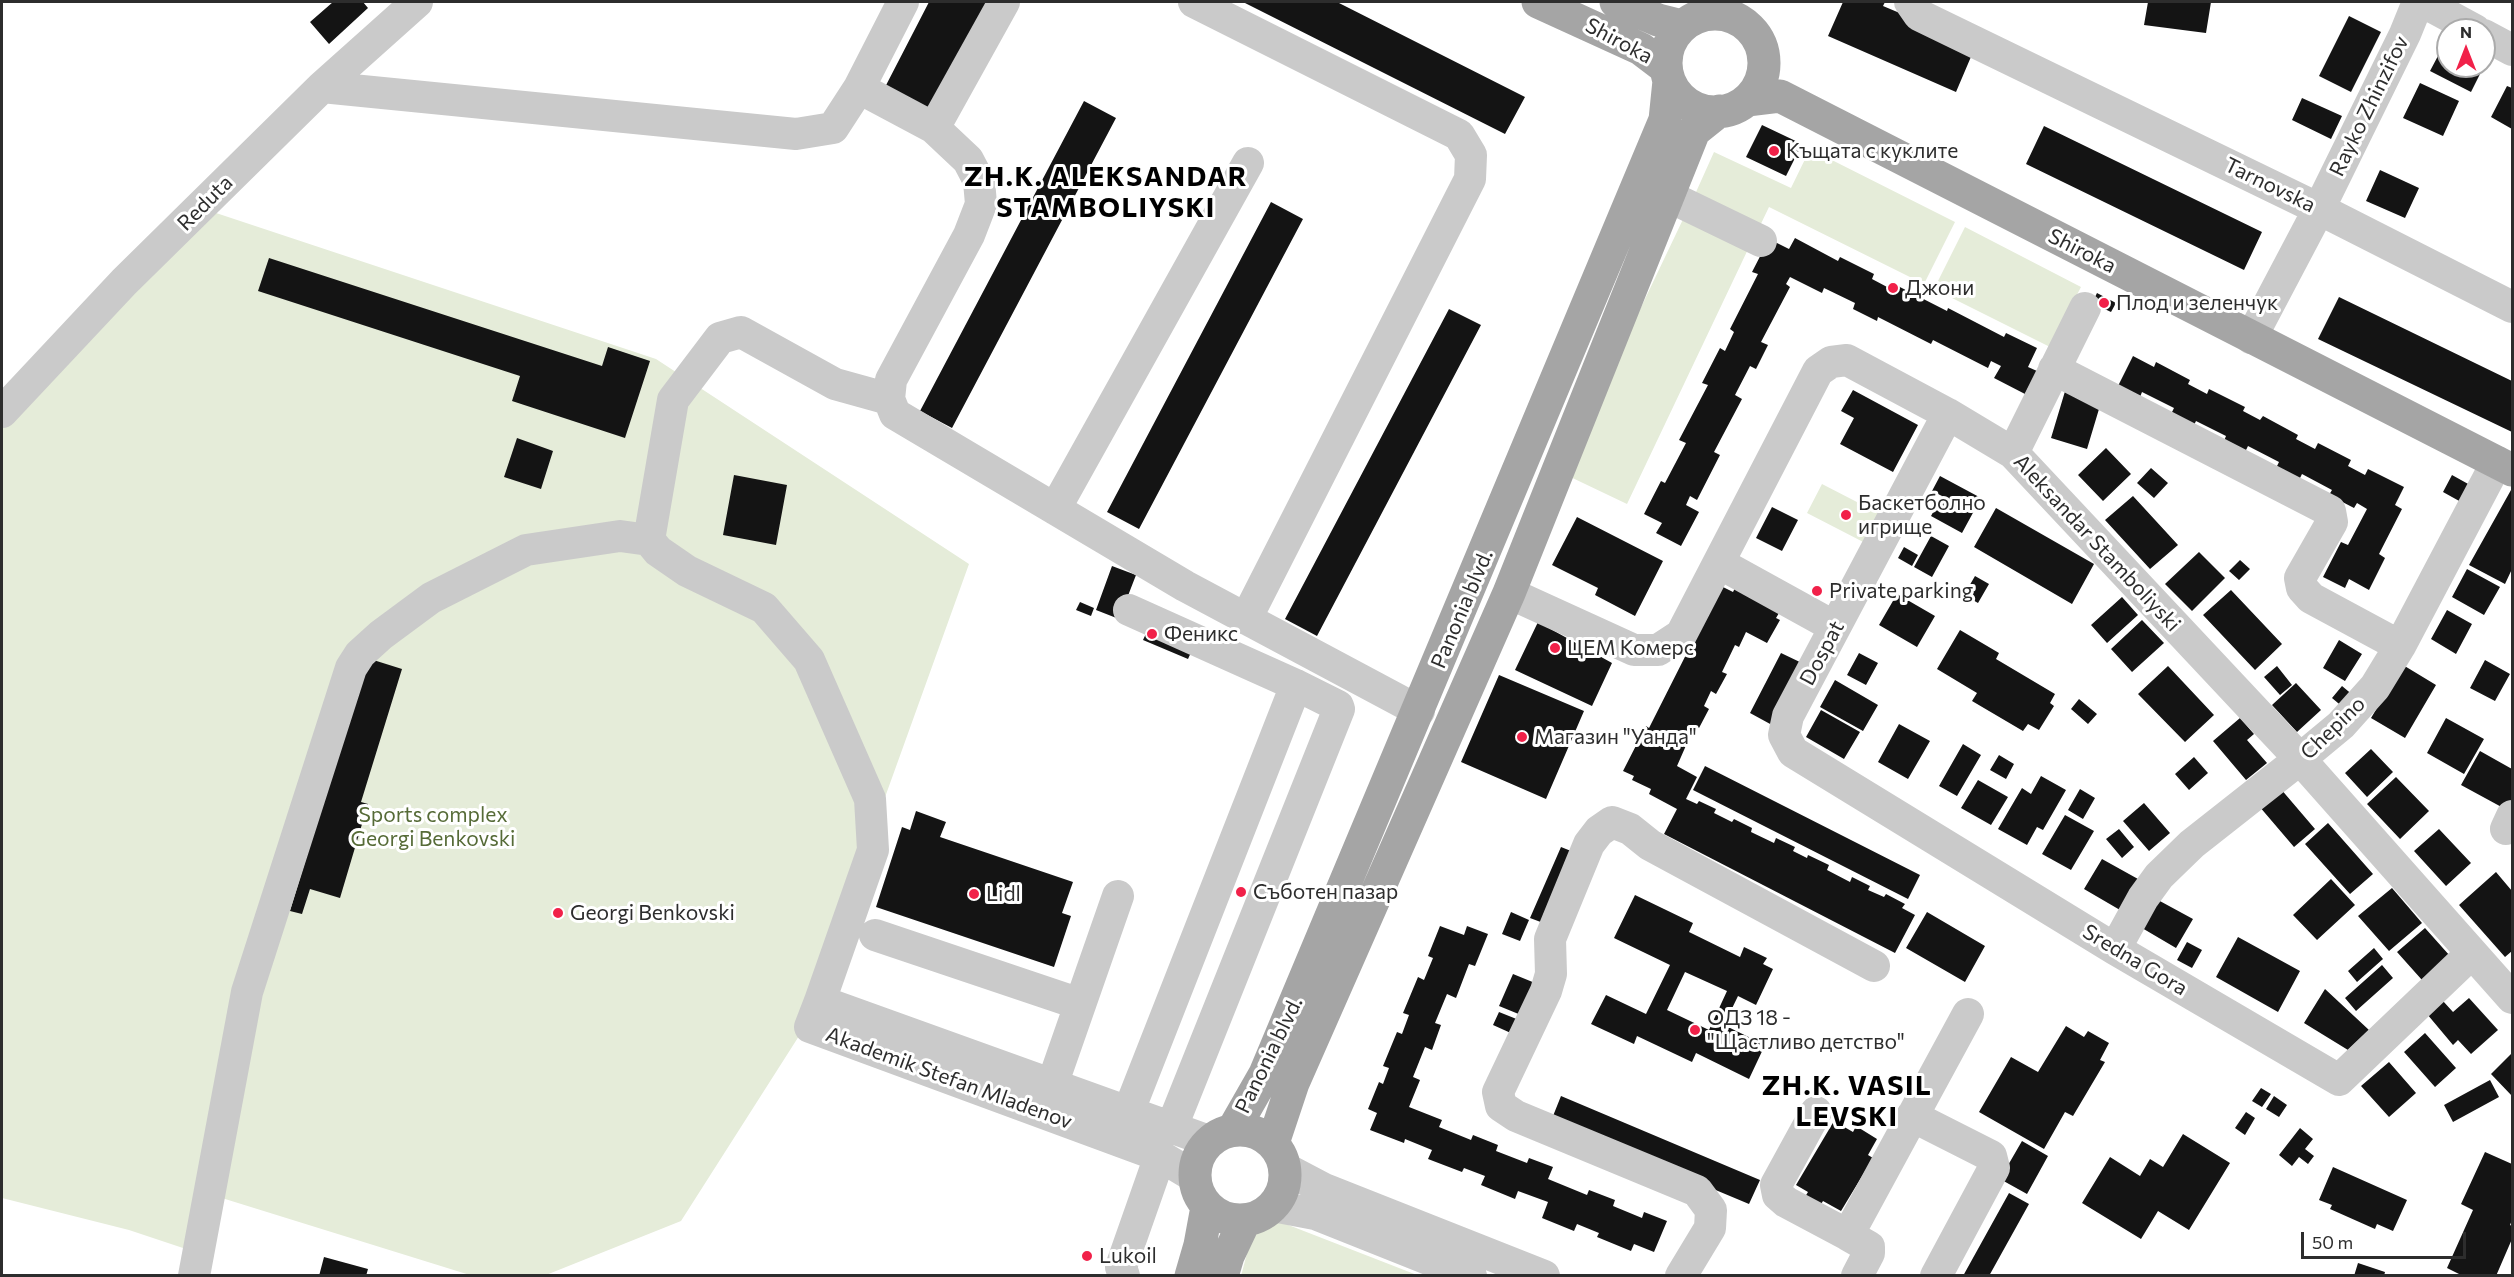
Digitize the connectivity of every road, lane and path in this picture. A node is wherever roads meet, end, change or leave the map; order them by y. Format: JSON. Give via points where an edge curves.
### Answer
{"nodes":[{"id":1,"x":417,"y":2,"type":"edge"},
{"id":2,"x":903,"y":2,"type":"edge"},
{"id":3,"x":1004,"y":2,"type":"edge"},
{"id":4,"x":1194,"y":2,"type":"edge"},
{"id":5,"x":1538,"y":2,"type":"edge"},
{"id":6,"x":1616,"y":2,"type":"edge"},
{"id":7,"x":1910,"y":2,"type":"edge"},
{"id":8,"x":2418,"y":2,"type":"edge"},
{"id":9,"x":2423,"y":2,"type":"edge"},
{"id":10,"x":1703,"y":14,"type":"edge"},
{"id":11,"x":2453,"y":18,"type":"edge"},
{"id":12,"x":1758,"y":31,"type":"edge"},
{"id":13,"x":2496,"y":41,"type":"edge"},
{"id":14,"x":2512,"y":50,"type":"edge"},
{"id":15,"x":1668,"y":74,"type":"junction"},
{"id":16,"x":322,"y":87,"type":"junction"},
{"id":17,"x":859,"y":88,"type":"junction"},
{"id":18,"x":1780,"y":96,"type":"junction"},
{"id":19,"x":1733,"y":105,"type":"junction"},
{"id":20,"x":934,"y":128,"type":"junction"},
{"id":21,"x":1248,"y":162,"type":"dead end"},
{"id":22,"x":1668,"y":196,"type":"junction"},
{"id":23,"x":2319,"y":209,"type":"junction"},
{"id":24,"x":1761,"y":241,"type":"dead end"},
{"id":25,"x":2512,"y":307,"type":"edge"},
{"id":26,"x":2085,"y":308,"type":"dead end"},
{"id":27,"x":2251,"y":338,"type":"junction"},
{"id":28,"x":2054,"y":369,"type":"junction"},
{"id":29,"x":889,"y":399,"type":"junction"},
{"id":30,"x":2,"y":412,"type":"edge"},
{"id":31,"x":1948,"y":414,"type":"junction"},
{"id":32,"x":2013,"y":453,"type":"junction"},
{"id":33,"x":2505,"y":466,"type":"edge"},
{"id":34,"x":1055,"y":509,"type":"junction"},
{"id":35,"x":649,"y":540,"type":"junction"},
{"id":36,"x":1719,"y":562,"type":"junction"},
{"id":37,"x":1185,"y":586,"type":"junction"},
{"id":38,"x":1509,"y":593,"type":"junction"},
{"id":39,"x":1129,"y":610,"type":"dead end"},
{"id":40,"x":1246,"y":618,"type":"junction"},
{"id":41,"x":1835,"y":627,"type":"junction"},
{"id":42,"x":1169,"y":628,"type":"junction"},
{"id":43,"x":2400,"y":646,"type":"junction"},
{"id":44,"x":1296,"y":685,"type":"junction"},
{"id":45,"x":1419,"y":711,"type":"junction"},
{"id":46,"x":1784,"y":735,"type":"joint"},
{"id":47,"x":2300,"y":759,"type":"junction"},
{"id":48,"x":1118,"y":896,"type":"dead end"},
{"id":49,"x":875,"y":935,"type":"dead end"},
{"id":50,"x":2115,"y":949,"type":"junction"},
{"id":51,"x":2472,"y":953,"type":"junction"},
{"id":52,"x":1874,"y":966,"type":"dead end"},
{"id":53,"x":2512,"y":998,"type":"edge"},
{"id":54,"x":820,"y":1001,"type":"junction"},
{"id":55,"x":1080,"y":1004,"type":"junction"},
{"id":56,"x":1968,"y":1014,"type":"dead end"},
{"id":57,"x":1052,"y":1085,"type":"junction"},
{"id":58,"x":1816,"y":1112,"type":"dead end"},
{"id":59,"x":1128,"y":1113,"type":"junction"},
{"id":60,"x":1912,"y":1116,"type":"junction"},
{"id":61,"x":1221,"y":1136,"type":"junction"},
{"id":62,"x":1165,"y":1142,"type":"junction"},
{"id":63,"x":1279,"y":1156,"type":"junction"},
{"id":64,"x":1201,"y":1192,"type":"junction"},
{"id":65,"x":1259,"y":1213,"type":"junction"},
{"id":66,"x":1848,"y":1235,"type":"junction"},
{"id":67,"x":194,"y":1275,"type":"edge"},
{"id":68,"x":1124,"y":1275,"type":"edge"},
{"id":69,"x":1191,"y":1275,"type":"edge"},
{"id":70,"x":1222,"y":1275,"type":"edge"},
{"id":71,"x":1471,"y":1275,"type":"edge"},
{"id":72,"x":1544,"y":1275,"type":"edge"},
{"id":73,"x":1681,"y":1275,"type":"edge"},
{"id":74,"x":1857,"y":1275,"type":"edge"},
{"id":75,"x":1936,"y":1275,"type":"edge"}],
"edges":[{"from":1,"to":16,"type":"street","name":"Reduta"},
{"from":2,"to":17,"type":"street"},
{"from":3,"to":20,"type":"street"},
{"from":4,"to":40,"type":"street","via":[[1459,135],[1471,155],[1470,179]]},
{"from":5,"to":15,"type":"main road","name":"Shiroka","via":[[1641,49]]},
{"from":6,"to":10,"type":"main road","name":"Shiroka","via":[[1658,20]]},
{"from":7,"to":23,"type":"street","name":"Tarnovska","via":[[1919,15]]},
{"from":8,"to":23,"type":"street","name":"Rayko Zhinzifov"},
{"from":9,"to":11,"type":"street"},
{"from":10,"to":12,"type":"main road","via":[[1733,18]]},
{"from":10,"to":15,"type":"main road","name":"Panonia blvd.","via":[[1669,45]]},
{"from":12,"to":18,"type":"main road"},
{"from":12,"to":19,"type":"main road","name":"Panonia blvd.","via":[[1759,82]]},
{"from":13,"to":14,"type":"street"},
{"from":15,"to":19,"type":"main road","via":[[1675,92],[1695,107]]},
{"from":15,"to":45,"type":"main road","name":"Panonia blvd.","via":[[1665,120]]},
{"from":16,"to":17,"type":"street","via":[[796,134],[833,128]]},
{"from":16,"to":30,"type":"street","name":"Reduta","via":[[124,282]]},
{"from":17,"to":20,"type":"street"},
{"from":18,"to":19,"type":"main road"},
{"from":18,"to":27,"type":"main road","name":"Shiroka"},
{"from":19,"to":22,"type":"main road","name":"Panonia blvd.","via":[[1694,131]]},
{"from":20,"to":29,"type":"street","via":[[968,160],[979,181],[981,204],[969,235],[891,380]]},
{"from":21,"to":34,"type":"street"},
{"from":22,"to":24,"type":"street"},
{"from":22,"to":38,"type":"main road","name":"Panonia blvd."},
{"from":23,"to":25,"type":"street","name":"Tarnovska"},
{"from":23,"to":27,"type":"street","name":"Rayko Zhinzifov"},
{"from":26,"to":28,"type":"street"},
{"from":27,"to":33,"type":"main road","name":"Shiroka"},
{"from":28,"to":32,"type":"street"},
{"from":28,"to":43,"type":"street","via":[[2330,511],[2332,522],[2300,578],[2302,588],[2311,598]]},
{"from":29,"to":34,"type":"street","via":[[895,414]]},
{"from":29,"to":35,"type":"street","via":[[835,384],[741,332],[720,338],[673,400]]},
{"from":31,"to":32,"type":"street","name":"Aleksandar Stamboliyski"},
{"from":31,"to":36,"type":"street","name":"Aleksandar Stamboliyski","via":[[1847,360],[1831,362],[1818,371]]},
{"from":31,"to":41,"type":"street","name":"Dospat"},
{"from":32,"to":47,"type":"street","name":"Aleksandar Stamboliyski"},
{"from":33,"to":43,"type":"street","name":"Chepino"},
{"from":34,"to":37,"type":"street"},
{"from":35,"to":54,"type":"street","via":[[687,571],[764,608],[809,660],[870,799],[873,850]]},
{"from":35,"to":67,"type":"street","via":[[620,536],[526,550],[431,598],[381,635],[351,668],[247,992]]},
{"from":36,"to":38,"type":"street","name":"Aleksandar Stamboliyski","via":[[1681,635],[1658,650],[1623,647]]},
{"from":36,"to":41,"type":"street"},
{"from":37,"to":40,"type":"street"},
{"from":37,"to":42,"type":"street"},
{"from":38,"to":63,"type":"main road","name":"Panonia blvd.","via":[[1293,1083]]},
{"from":39,"to":42,"type":"street"},
{"from":40,"to":45,"type":"street"},
{"from":41,"to":46,"type":"street","name":"Dospat","via":[[1788,716]]},
{"from":42,"to":44,"type":"street"},
{"from":43,"to":47,"type":"street","name":"Chepino","via":[[2375,687],[2340,725]]},
{"from":44,"to":59,"type":"street"},
{"from":44,"to":62,"type":"street","via":[[1338,706],[1338,712]]},
{"from":45,"to":61,"type":"main road","name":"Panonia blvd.","via":[[1265,1074]]},
{"from":46,"to":50,"type":"street","name":"Sredna Gora","via":[[1793,752]]},
{"from":47,"to":50,"type":"street","name":"Chepino","via":[[2192,844],[2159,876]]},
{"from":47,"to":51,"type":"street","name":"Aleksandar Stamboliyski"},
{"from":48,"to":55,"type":"street"},
{"from":49,"to":55,"type":"street"},
{"from":50,"to":51,"type":"street","name":"Sredna Gora","via":[[2339,1080]]},
{"from":51,"to":53,"type":"street","name":"Aleksandar Stamboliyski"},
{"from":52,"to":73,"type":"street","via":[[1650,845],[1630,829],[1612,822],[1589,844],[1550,939],[1551,974],[1546,991],[1498,1092],[1501,1106],[1516,1116],[1697,1191],[1711,1210],[1710,1228]]},
{"from":54,"to":57,"type":"street","name":"Akademik Stefan Mladenov"},
{"from":54,"to":62,"type":"street","name":"Akademik Stefan Mladenov","via":[[810,1027]]},
{"from":55,"to":57,"type":"street"},
{"from":56,"to":60,"type":"street"},
{"from":57,"to":59,"type":"street","name":"Akademik Stefan Mladenov"},
{"from":58,"to":66,"type":"street","via":[[1776,1185],[1778,1195]]},
{"from":59,"to":62,"type":"street","name":"Akademik Stefan Mladenov"},
{"from":60,"to":66,"type":"street"},
{"from":60,"to":75,"type":"street","via":[[1991,1156],[1994,1168]]},
{"from":61,"to":62,"type":"street","name":"Akademik Stefan Mladenov"},
{"from":61,"to":63,"type":"main road","name":"Panonia blvd.","via":[[1255,1132]]},
{"from":61,"to":64,"type":"main road","name":"Panonia blvd.","via":[[1198,1160]]},
{"from":62,"to":64,"type":"street","name":"Akademik Stefan Mladenov"},
{"from":62,"to":68,"type":"street","via":[[1121,1267]]},
{"from":63,"to":65,"type":"main road","name":"Panonia blvd.","via":[[1283,1190]]},
{"from":63,"to":72,"type":"street","via":[[1324,1190]]},
{"from":64,"to":65,"type":"main road","via":[[1222,1216]]},
{"from":64,"to":69,"type":"main road","name":"Panonia blvd.","via":[[1200,1245]]},
{"from":65,"to":70,"type":"main road","name":"Panonia blvd.","via":[[1228,1256]]},
{"from":65,"to":71,"type":"street","via":[[1315,1214]]},
{"from":66,"to":74,"type":"street","via":[[1869,1246],[1869,1254]]}]}
